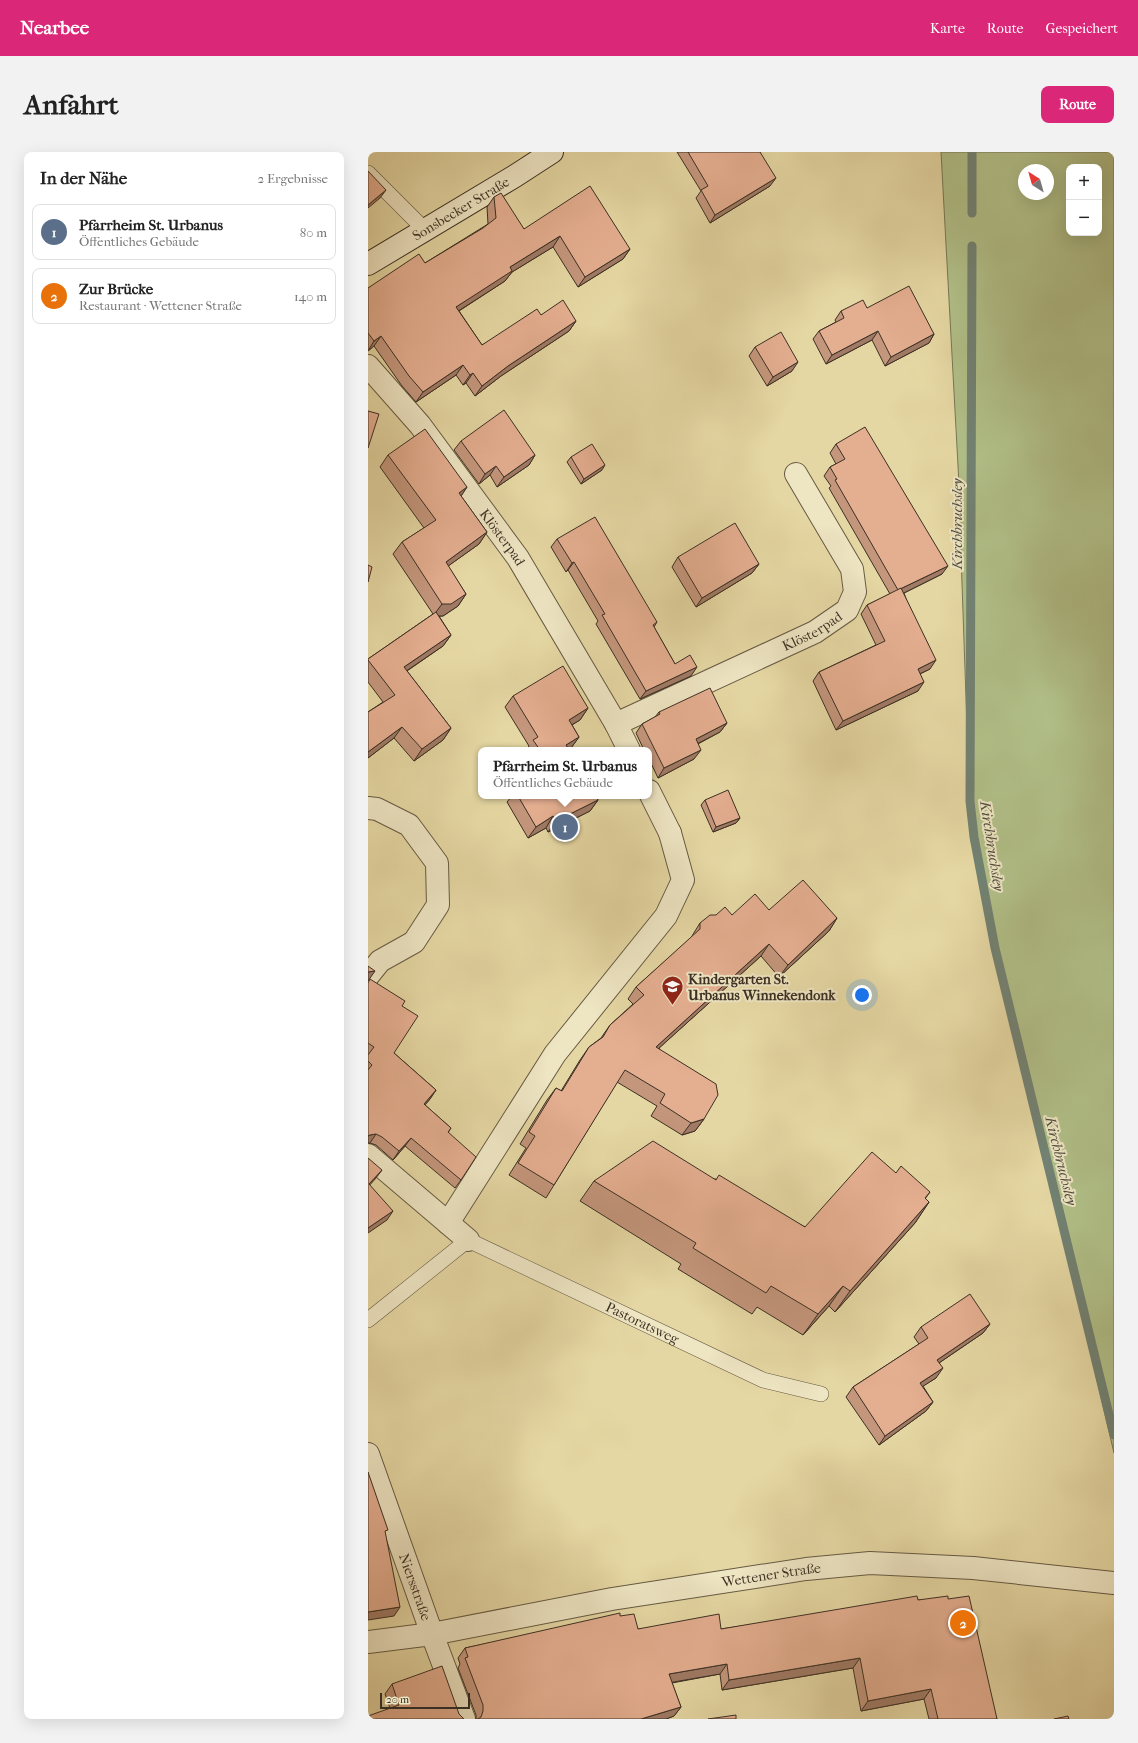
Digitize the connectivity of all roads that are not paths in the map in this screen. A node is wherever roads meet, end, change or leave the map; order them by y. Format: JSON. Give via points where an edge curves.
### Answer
{"nodes":[{"id":1,"x":552,"y":152,"type":"edge"},
{"id":2,"x":368,"y":173,"type":"edge"},
{"id":3,"x":425,"y":230,"type":"junction"},
{"id":4,"x":368,"y":264,"type":"edge"},
{"id":5,"x":368,"y":366,"type":"edge"},
{"id":6,"x":796,"y":474,"type":"dead end"},
{"id":7,"x":616,"y":724,"type":"junction"},
{"id":8,"x":628,"y":747,"type":"edge"},
{"id":9,"x":652,"y":797,"type":"edge"},
{"id":10,"x":368,"y":808,"type":"edge"},
{"id":11,"x":368,"y":976,"type":"edge"},
{"id":12,"x":368,"y":1156,"type":"edge"},
{"id":13,"x":448,"y":1223,"type":"junction"},
{"id":14,"x":468,"y":1240,"type":"junction"},
{"id":15,"x":368,"y":1320,"type":"edge"},
{"id":16,"x":821,"y":1394,"type":"dead end"},
{"id":17,"x":368,"y":1454,"type":"edge"},
{"id":18,"x":1114,"y":1583,"type":"edge"},
{"id":19,"x":432,"y":1634,"type":"junction"},
{"id":20,"x":368,"y":1642,"type":"edge"},
{"id":21,"x":464,"y":1719,"type":"edge"}],
"edges":[{"from":1,"to":3,"type":"street","name":"Sonsbecker Straße"},
{"from":2,"to":3,"type":"lane"},
{"from":3,"to":4,"type":"street","name":"Sonsbecker Straße"},
{"from":5,"to":7,"type":"street","name":"Klösterpad","via":[[420,425],[518,558]]},
{"from":6,"to":7,"type":"street","name":"Klösterpad","via":[[852,569],[855,592],[847,610],[815,632]]},
{"from":7,"to":8,"type":"street","name":"Klösterpad"},
{"from":9,"to":13,"type":"street","via":[[670,833],[683,880],[666,916],[555,1054]]},
{"from":10,"to":11,"type":"street","via":[[377,809],[409,826],[437,863],[438,905],[414,942],[380,961]]},
{"from":12,"to":13,"type":"street"},
{"from":13,"to":14,"type":"street"},
{"from":14,"to":15,"type":"lane"},
{"from":14,"to":16,"type":"lane","name":"Pastoratsweg","via":[[763,1380]]},
{"from":17,"to":19,"type":"street","name":"Niersstraße"},
{"from":18,"to":19,"type":"street","name":"Wettener Straße","via":[[973,1568],[870,1563],[806,1569],[612,1599]]},
{"from":19,"to":20,"type":"street","name":"Wettener Straße"},
{"from":19,"to":21,"type":"street","name":"Niersstraße"}]}
